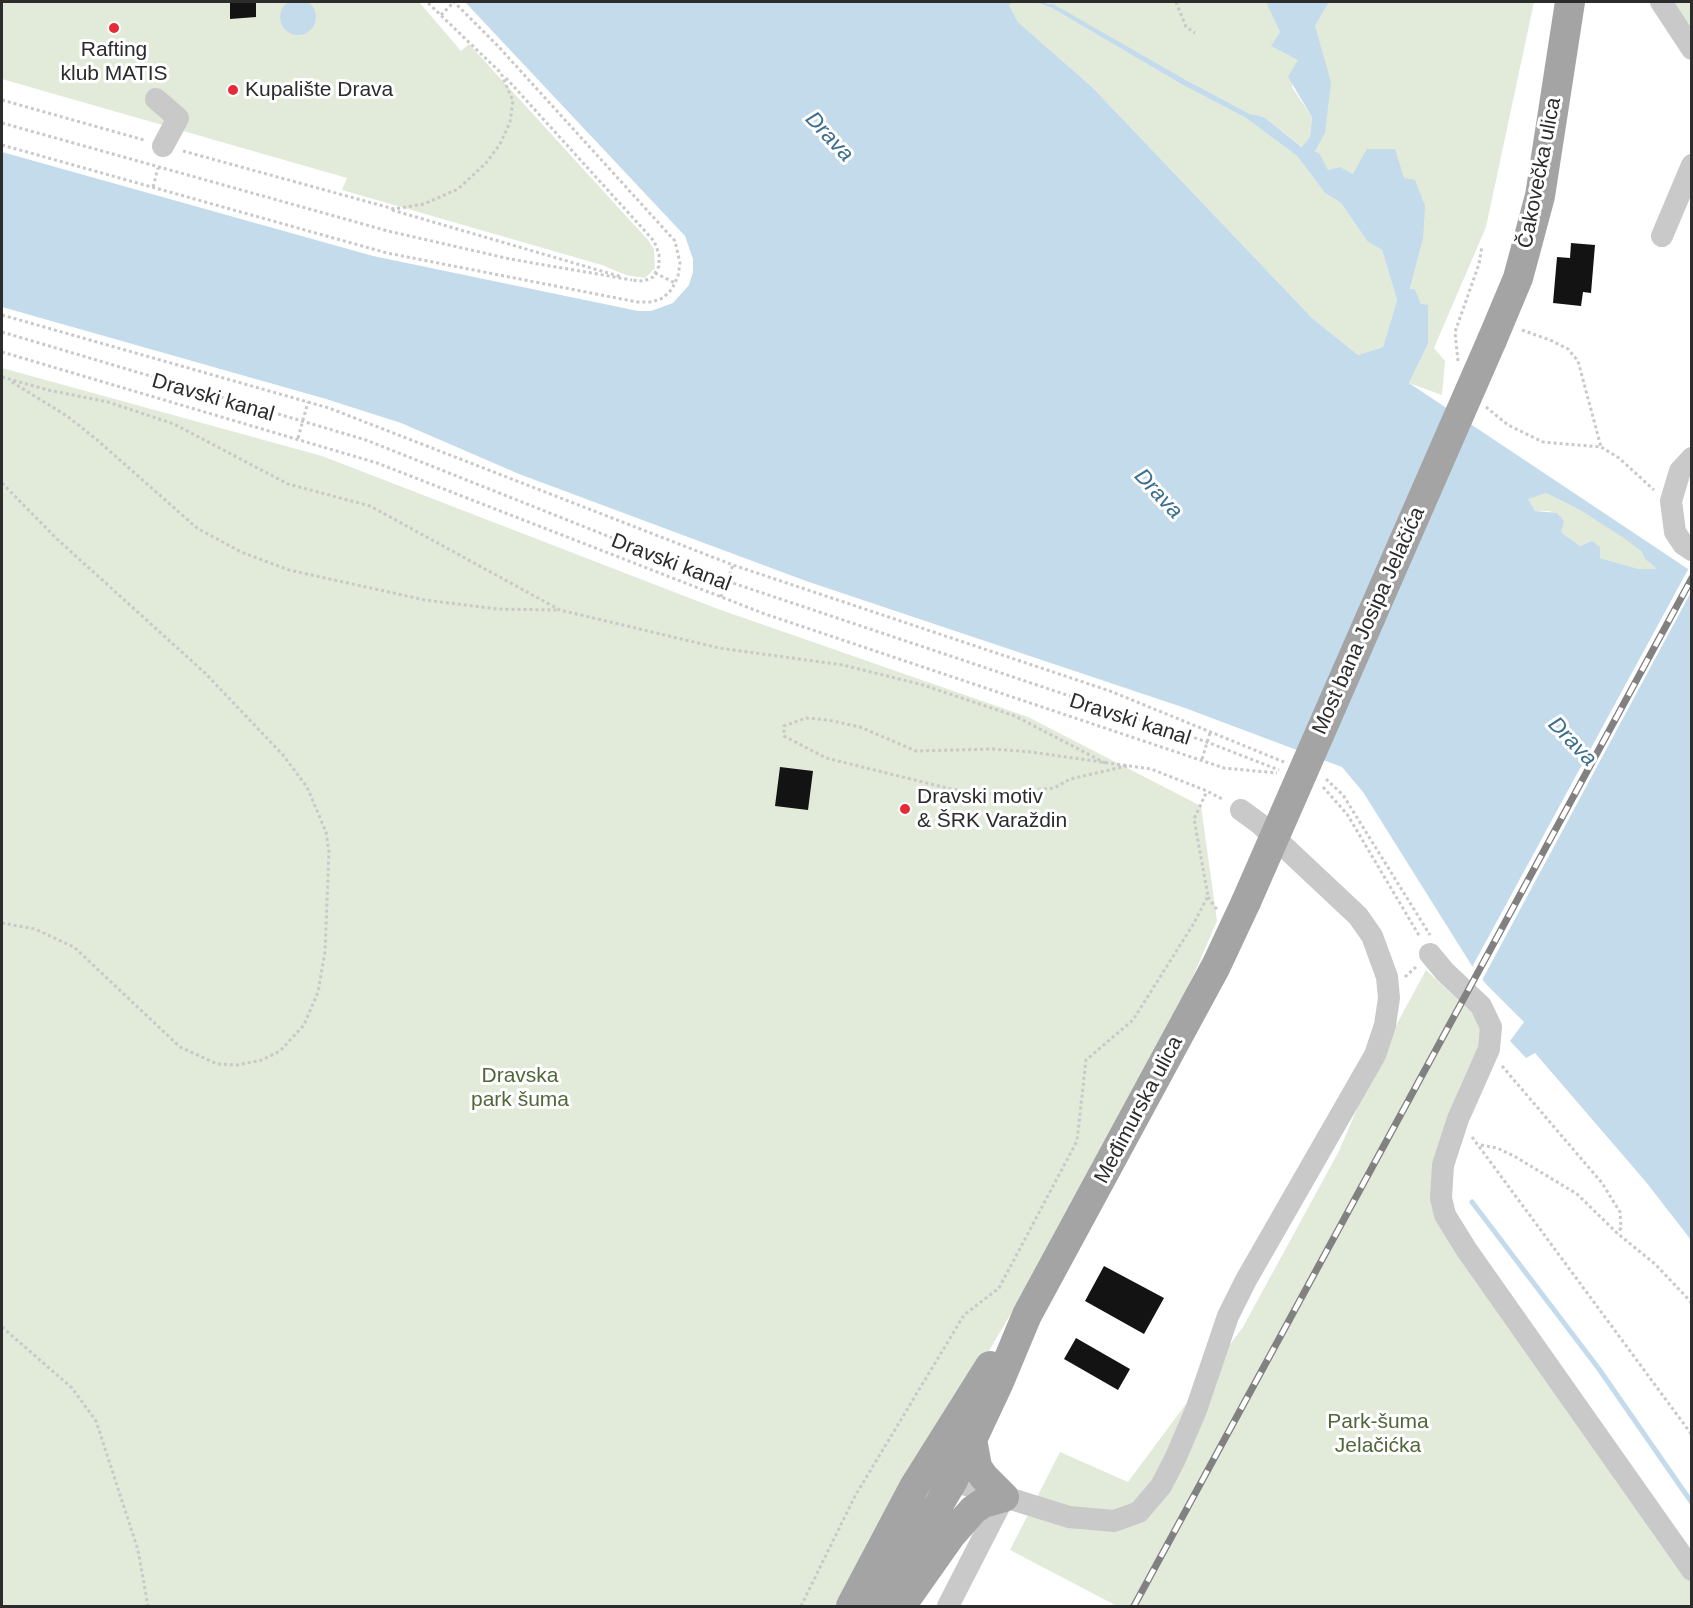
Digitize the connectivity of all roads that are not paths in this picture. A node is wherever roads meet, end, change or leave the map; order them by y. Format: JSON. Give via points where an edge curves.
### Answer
{"nodes":[{"id":1,"x":1570,"y":2,"type":"edge"},
{"id":2,"x":1661,"y":2,"type":"edge"},
{"id":3,"x":1692,"y":49,"type":"edge"},
{"id":4,"x":156,"y":99,"type":"dead end"},
{"id":5,"x":163,"y":146,"type":"road end"},
{"id":6,"x":1692,"y":165,"type":"edge"},
{"id":7,"x":1662,"y":236,"type":"dead end"},
{"id":8,"x":1492,"y":340,"type":"joint"},
{"id":9,"x":1692,"y":458,"type":"edge"},
{"id":10,"x":1692,"y":550,"type":"edge"},
{"id":11,"x":1241,"y":810,"type":"road end"},
{"id":12,"x":1233,"y":909,"type":"joint"},
{"id":13,"x":1431,"y":946,"type":"road end"},
{"id":14,"x":1027,"y":1315,"type":"junction"},
{"id":15,"x":972,"y":1439,"type":"junction"},
{"id":16,"x":952,"y":1482,"type":"junction"},
{"id":17,"x":915,"y":1487,"type":"junction"},
{"id":18,"x":1005,"y":1497,"type":"junction"},
{"id":19,"x":1692,"y":1570,"type":"edge"},
{"id":20,"x":851,"y":1606,"type":"edge"},
{"id":21,"x":879,"y":1606,"type":"edge"},
{"id":22,"x":901,"y":1606,"type":"edge"},
{"id":23,"x":948,"y":1606,"type":"edge"}],
"edges":[{"from":1,"to":8,"type":"main road","name":"Čakovečka ulica","via":[[1540,196],[1518,278]]},
{"from":2,"to":3,"type":"street"},
{"from":4,"to":5,"type":"street","via":[[178,118]]},
{"from":6,"to":7,"type":"street"},
{"from":8,"to":12,"type":"main road","name":"Most bana Josipa Jelačića","bridge":true},
{"from":9,"to":10,"type":"street","via":[[1680,471],[1671,501],[1675,531]]},
{"from":11,"to":18,"type":"street","via":[[1358,916],[1372,936],[1387,977],[1389,998],[1383,1033],[1375,1055],[1228,1316],[1188,1430],[1149,1502],[1126,1518],[1101,1521],[1070,1517]]},
{"from":12,"to":14,"type":"main road","name":"Međimurska ulica","via":[[1211,976]]},
{"from":13,"to":19,"type":"street","via":[[1445,972],[1481,1005],[1491,1027],[1489,1049],[1458,1119],[1443,1165],[1441,1197],[1445,1215]]},
{"from":14,"to":15,"type":"main road","name":"Međimurska ulica"},
{"from":14,"to":17,"type":"main road","name":"Međimurska ulica","via":[[968,1398]]},
{"from":15,"to":16,"type":"main road","name":"Međimurska ulica"},
{"from":15,"to":18,"type":"main road","via":[[977,1467]]},
{"from":16,"to":17,"type":"street","via":[[927,1482]]},
{"from":16,"to":18,"type":"street"},
{"from":16,"to":21,"type":"main road","name":"Međimurska ulica"},
{"from":17,"to":20,"type":"main road","name":"Međimurska ulica"},
{"from":18,"to":22,"type":"main road","via":[[972,1510]]},
{"from":18,"to":23,"type":"street"}]}
